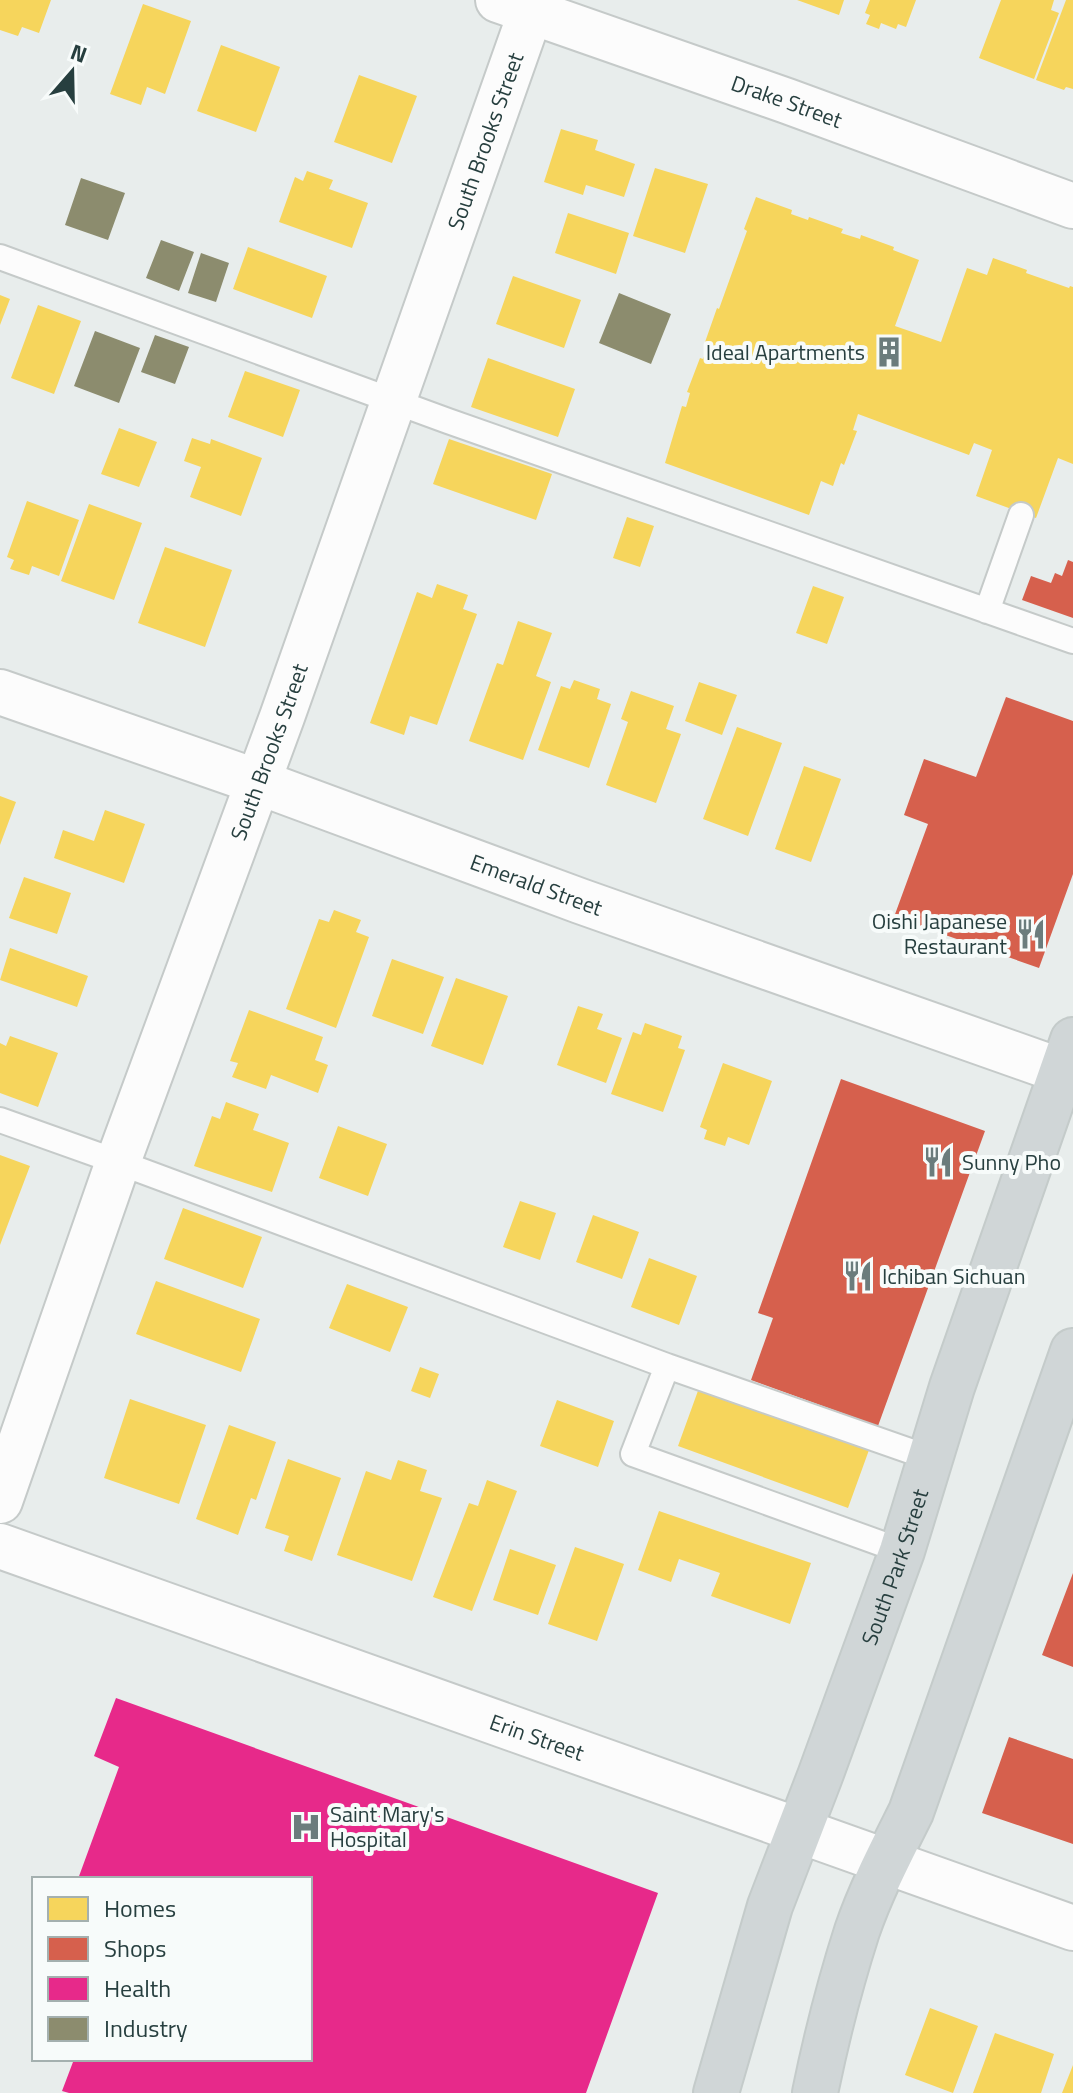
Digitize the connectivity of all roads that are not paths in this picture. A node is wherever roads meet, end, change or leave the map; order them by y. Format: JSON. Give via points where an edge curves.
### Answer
{"nodes":[{"id":1,"x":521,"y":4,"type":"edge"},
{"id":2,"x":1073,"y":206,"type":"edge"},
{"id":3,"x":0,"y":257,"type":"edge"},
{"id":4,"x":395,"y":401,"type":"junction"},
{"id":5,"x":1021,"y":515,"type":"dead end"},
{"id":6,"x":987,"y":611,"type":"junction"},
{"id":7,"x":1073,"y":641,"type":"edge"},
{"id":8,"x":0,"y":692,"type":"edge"},
{"id":9,"x":258,"y":782,"type":"junction"},
{"id":10,"x":1069,"y":1062,"type":"edge"},
{"id":11,"x":0,"y":1120,"type":"edge"},
{"id":12,"x":118,"y":1162,"type":"junction"},
{"id":13,"x":1073,"y":1351,"type":"edge"},
{"id":14,"x":667,"y":1366,"type":"junction"},
{"id":15,"x":930,"y":1458,"type":"junction"},
{"id":16,"x":0,"y":1501,"type":"edge"},
{"id":17,"x":0,"y":1546,"type":"edge"},
{"id":18,"x":902,"y":1551,"type":"junction"},
{"id":19,"x":798,"y":1831,"type":"junction"},
{"id":20,"x":886,"y":1862,"type":"junction"},
{"id":21,"x":1073,"y":1928,"type":"edge"},
{"id":22,"x":716,"y":2093,"type":"edge"},
{"id":23,"x":815,"y":2093,"type":"edge"}],
"edges":[{"from":1,"to":2,"type":"street","name":"Drake Street"},
{"from":1,"to":4,"type":"street","name":"South Brooks Street"},
{"from":3,"to":4,"type":"lane"},
{"from":4,"to":6,"type":"lane"},
{"from":4,"to":9,"type":"street","name":"South Brooks Street"},
{"from":5,"to":6,"type":"lane"},
{"from":6,"to":7,"type":"lane"},
{"from":8,"to":9,"type":"street","name":"Emerald Street"},
{"from":9,"to":10,"type":"street","name":"Emerald Street","via":[[580,901]]},
{"from":9,"to":12,"type":"street","name":"South Brooks Street"},
{"from":10,"to":15,"type":"main road","name":"South Park Street"},
{"from":11,"to":12,"type":"lane"},
{"from":12,"to":14,"type":"lane"},
{"from":12,"to":16,"type":"street","name":"South Brooks Street"},
{"from":13,"to":20,"type":"main road","via":[[911,1812]]},
{"from":14,"to":15,"type":"lane"},
{"from":14,"to":18,"type":"lane","via":[[633,1454]]},
{"from":15,"to":18,"type":"main road","name":"South Park Street"},
{"from":17,"to":19,"type":"street","name":"Erin Street"},
{"from":18,"to":19,"type":"main road","name":"South Park Street"},
{"from":19,"to":20,"type":"street","name":"Erin Street"},
{"from":19,"to":22,"type":"main road","name":"South Park Street","via":[[770,1906]]},
{"from":20,"to":21,"type":"street","name":"Erin Street"},
{"from":20,"to":23,"type":"main road","via":[[858,1929]]}]}
